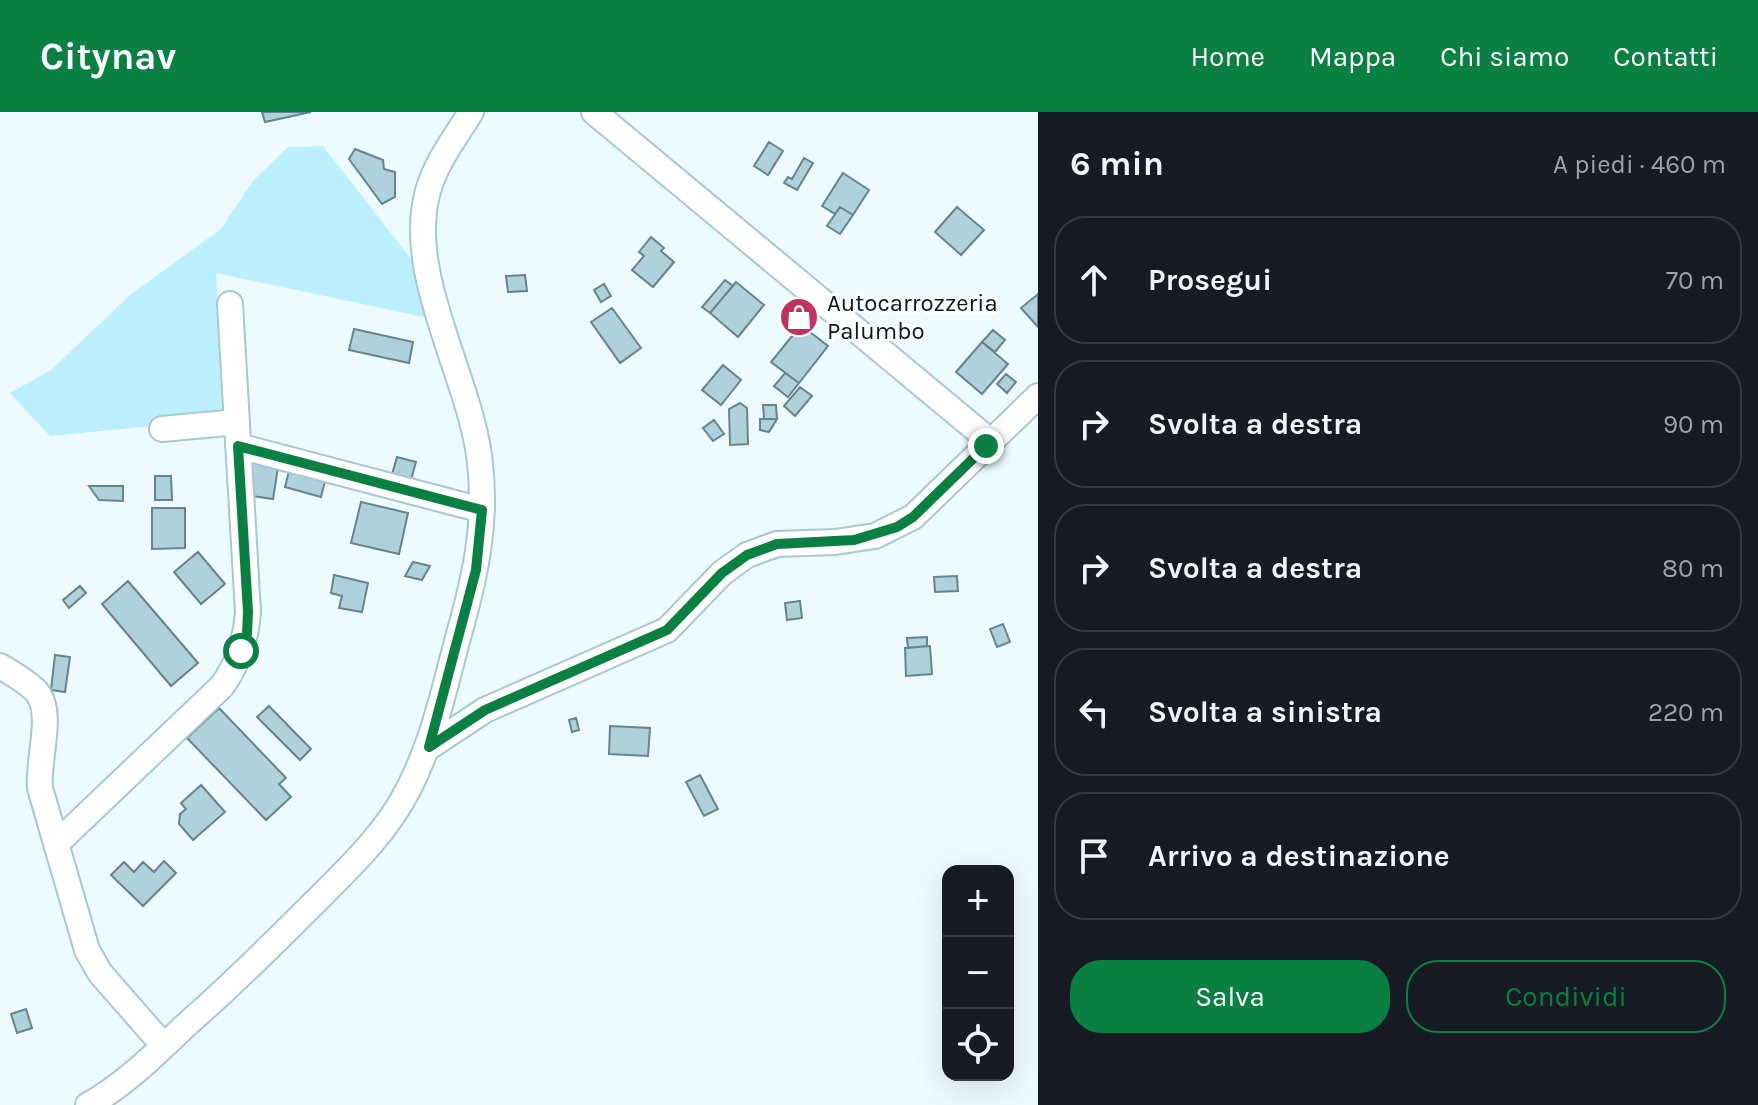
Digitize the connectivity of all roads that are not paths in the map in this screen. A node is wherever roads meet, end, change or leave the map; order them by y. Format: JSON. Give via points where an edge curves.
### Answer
{"nodes":[{"id":1,"x":471,"y":112,"type":"edge"},
{"id":2,"x":594,"y":112,"type":"edge"},
{"id":3,"x":230,"y":304,"type":"dead end"},
{"id":4,"x":1038,"y":396,"type":"edge"},
{"id":5,"x":162,"y":429,"type":"dead end"},
{"id":6,"x":237,"y":434,"type":"junction"},
{"id":7,"x":990,"y":441,"type":"junction"},
{"id":8,"x":482,"y":510,"type":"junction"},
{"id":9,"x":0,"y":666,"type":"edge"},
{"id":10,"x":429,"y":747,"type":"junction"},
{"id":11,"x":56,"y":844,"type":"junction"},
{"id":12,"x":163,"y":1045,"type":"junction"},
{"id":13,"x":88,"y":1105,"type":"edge"}],
"edges":[{"from":1,"to":8,"type":"street","via":[[438,165],[421,230],[423,255],[479,454]]},
{"from":2,"to":7,"type":"street"},
{"from":3,"to":6,"type":"street"},
{"from":4,"to":7,"type":"street"},
{"from":5,"to":6,"type":"street"},
{"from":6,"to":8,"type":"street"},
{"from":6,"to":11,"type":"street","via":[[248,612],[247,634],[231,673]]},
{"from":7,"to":10,"type":"street","via":[[897,527],[854,540],[777,544],[747,555],[667,630],[485,710]]},
{"from":8,"to":10,"type":"street","via":[[476,570]]},
{"from":9,"to":11,"type":"street","via":[[38,693],[46,708],[38,774]]},
{"from":10,"to":12,"type":"street","via":[[384,829],[355,862],[247,971]]},
{"from":11,"to":12,"type":"street","via":[[87,950],[100,973]]},
{"from":12,"to":13,"type":"street"}]}
